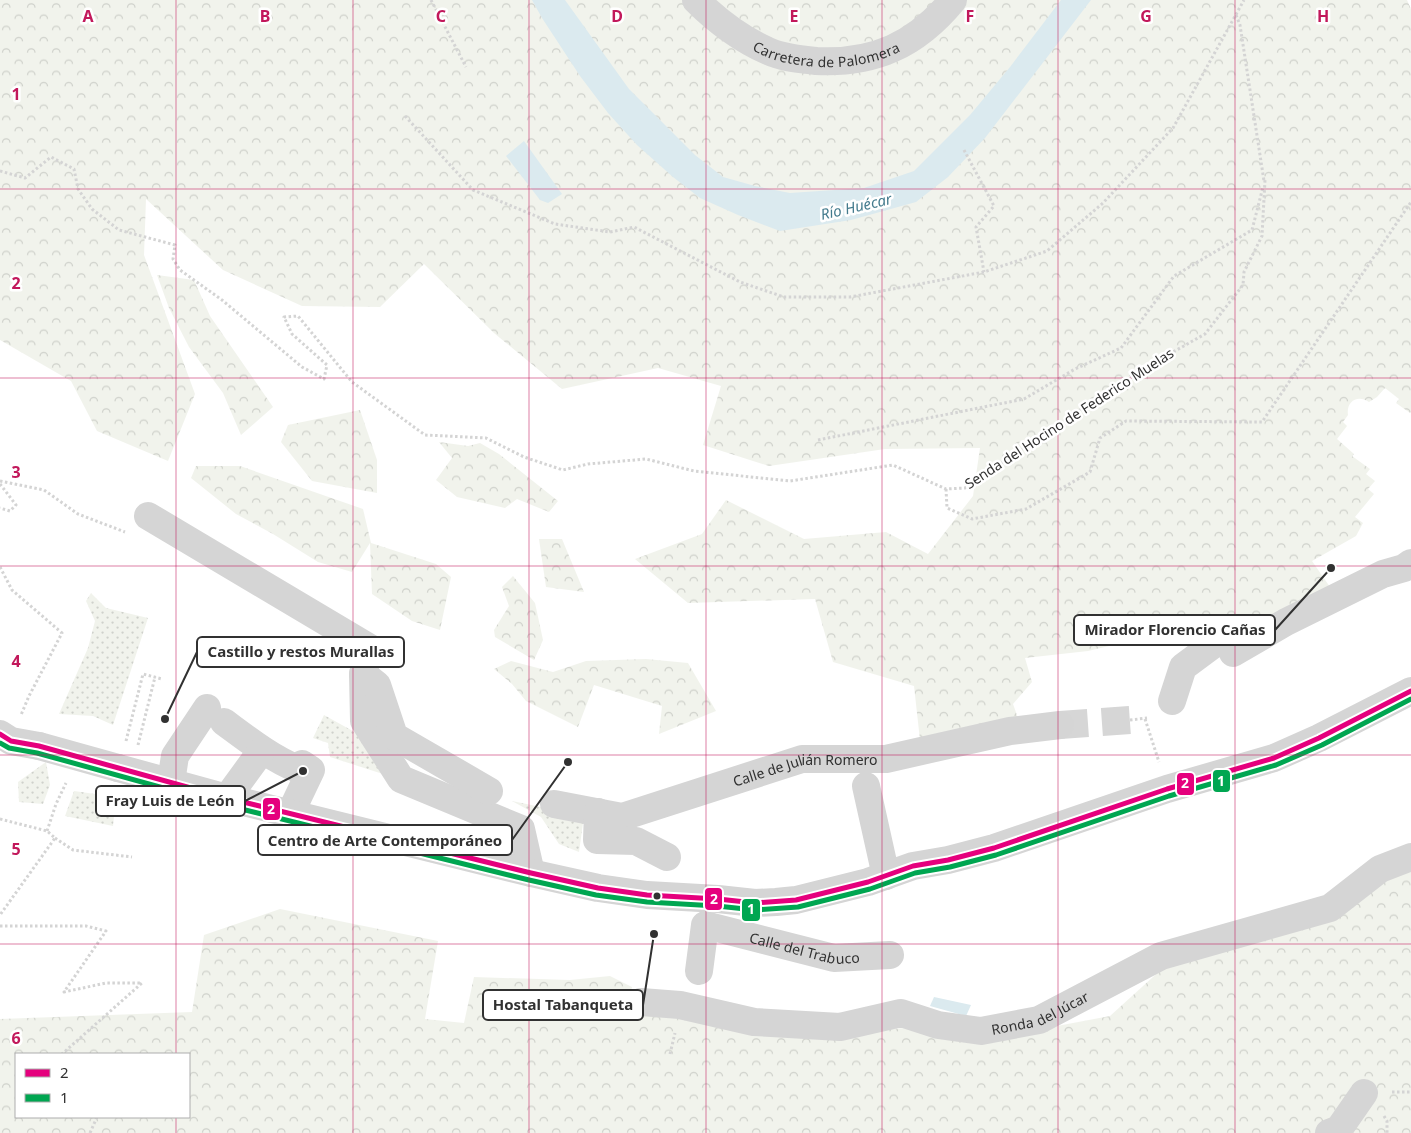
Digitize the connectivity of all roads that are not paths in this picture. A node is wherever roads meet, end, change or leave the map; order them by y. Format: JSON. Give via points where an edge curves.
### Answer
{"nodes":[{"id":1,"x":696,"y":0,"type":"edge"},
{"id":2,"x":954,"y":0,"type":"edge"},
{"id":3,"x":139,"y":525,"type":"road end"},
{"id":4,"x":1411,"y":563,"type":"edge"},
{"id":5,"x":363,"y":674,"type":"junction"},
{"id":6,"x":1198,"y":685,"type":"dead end"},
{"id":7,"x":1411,"y":691,"type":"edge"},
{"id":8,"x":1060,"y":725,"type":"tunnel mouth"},
{"id":9,"x":4,"y":741,"type":"edge"},
{"id":10,"x":262,"y":750,"type":"junction"},
{"id":11,"x":173,"y":769,"type":"junction"},
{"id":12,"x":866,"y":786,"type":"dead end"},
{"id":13,"x":489,"y":791,"type":"dead end"},
{"id":14,"x":227,"y":798,"type":"junction"},
{"id":15,"x":554,"y":804,"type":"dead end"},
{"id":16,"x":598,"y":812,"type":"junction"},
{"id":17,"x":290,"y":814,"type":"junction"},
{"id":18,"x":666,"y":857,"type":"dead end"},
{"id":19,"x":1411,"y":857,"type":"edge"},
{"id":20,"x":531,"y":873,"type":"junction"},
{"id":21,"x":700,"y":875,"type":"dead end"},
{"id":22,"x":886,"y":876,"type":"junction"},
{"id":23,"x":718,"y":899,"type":"junction"},
{"id":24,"x":890,"y":955,"type":"dead end"},
{"id":25,"x":698,"y":971,"type":"dead end"},
{"id":26,"x":641,"y":1002,"type":"dead end"},
{"id":27,"x":1364,"y":1093,"type":"dead end"},
{"id":28,"x":1329,"y":1133,"type":"edge"}],
"edges":[{"from":1,"to":2,"type":"street","name":"Carretera de Palomera","via":[[723,24],[769,52],[793,59],[834,62],[888,52],[918,34]]},
{"from":3,"to":5,"type":"street","via":[[370,648]]},
{"from":4,"to":6,"type":"street","via":[[1183,667],[1172,701]]},
{"from":5,"to":13,"type":"street","via":[[377,685],[394,736]]},
{"from":5,"to":20,"type":"street","via":[[364,722],[401,779],[521,829]]},
{"from":7,"to":22,"type":"street","via":[[1274,758],[1167,789],[1125,812],[948,860],[913,866]]},
{"from":8,"to":16,"type":"street","name":"Calle de Julián Romero","via":[[1010,731],[886,759],[802,759],[622,817]]},
{"from":9,"to":11,"type":"street","bridge":true,"via":[[121,756]]},
{"from":10,"to":11,"type":"street","via":[[215,715]]},
{"from":10,"to":14,"type":"street"},
{"from":10,"to":17,"type":"street","via":[[290,766],[298,769],[302,764],[311,770]]},
{"from":11,"to":14,"type":"street"},
{"from":12,"to":22,"type":"street"},
{"from":14,"to":17,"type":"street"},
{"from":15,"to":16,"type":"street","name":"Calle de Julián Romero"},
{"from":16,"to":18,"type":"street","via":[[597,840],[636,841]]},
{"from":17,"to":20,"type":"street"},
{"from":19,"to":26,"type":"street","name":"Ronda del Júcar","via":[[1380,870],[1330,908],[1161,956],[1039,1020],[981,1031],[938,1025],[901,1013],[840,1027],[754,1022],[680,1005]]},
{"from":20,"to":23,"type":"street","via":[[647,895]]},
{"from":21,"to":23,"type":"street"},
{"from":22,"to":23,"type":"street","via":[[796,900],[755,903]]},
{"from":24,"to":25,"type":"street","name":"Calle del Trabuco","via":[[834,958],[706,925]]},
{"from":27,"to":28,"type":"street","via":[[1339,1129]]}]}
